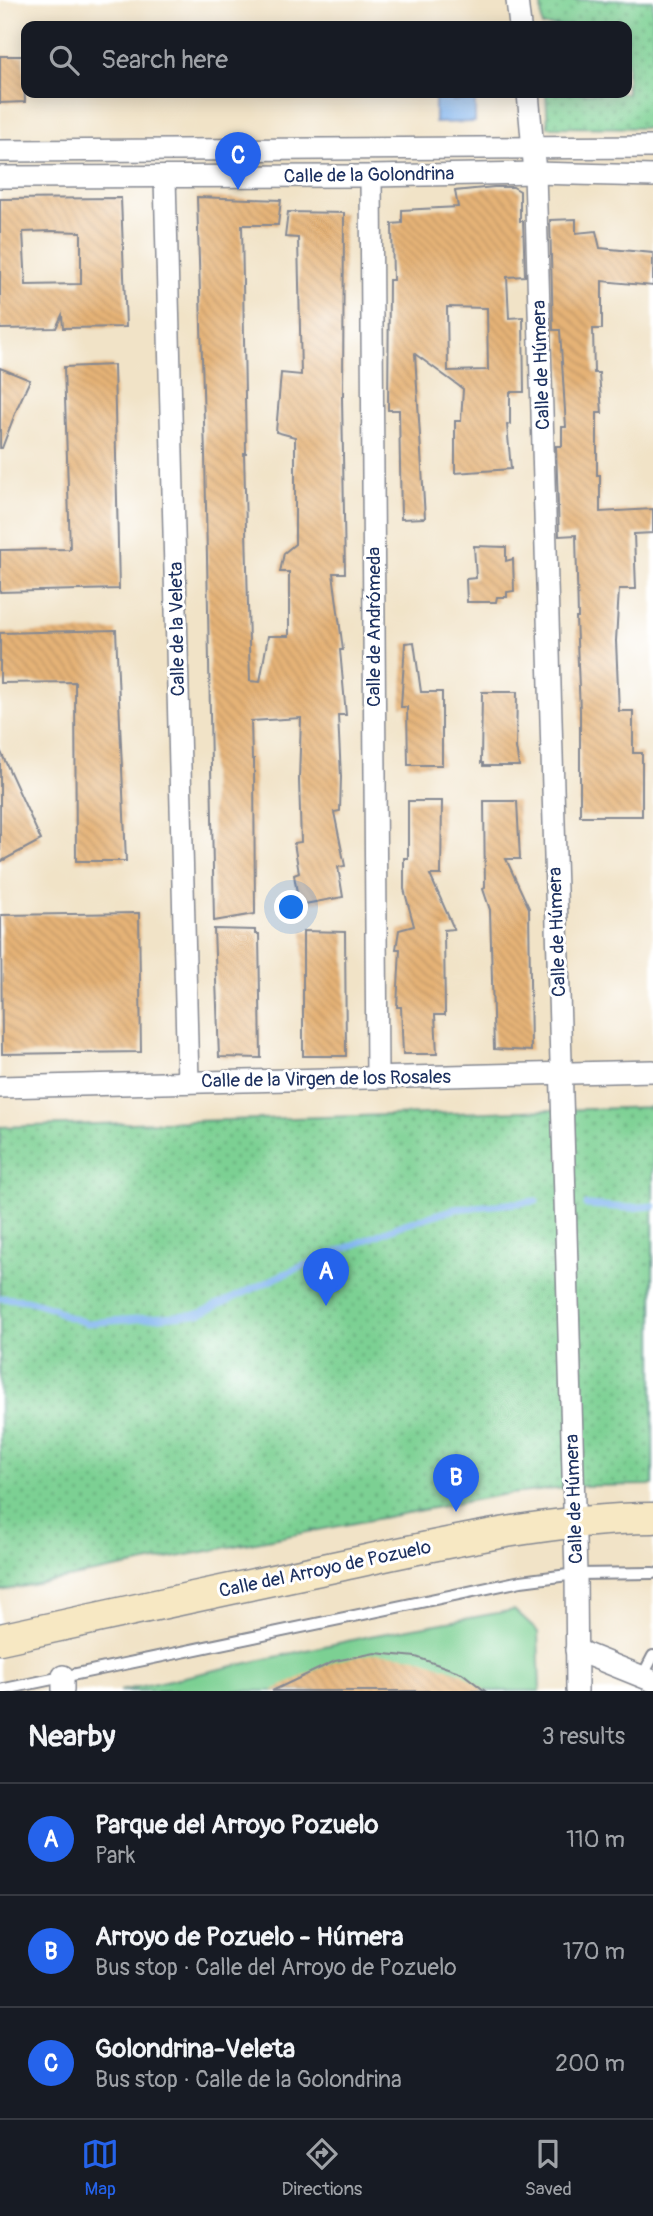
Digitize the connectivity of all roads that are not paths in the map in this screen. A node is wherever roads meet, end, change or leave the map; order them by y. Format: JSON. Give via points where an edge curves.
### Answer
{"nodes":[{"id":1,"x":517,"y":0,"type":"edge"},
{"id":2,"x":519,"y":21,"type":"edge"},
{"id":3,"x":529,"y":98,"type":"edge"},
{"id":4,"x":534,"y":147,"type":"junction"},
{"id":5,"x":653,"y":148,"type":"edge"},
{"id":6,"x":0,"y":151,"type":"edge"},
{"id":7,"x":535,"y":173,"type":"junction"},
{"id":8,"x":371,"y":176,"type":"junction"},
{"id":9,"x":653,"y":176,"type":"edge"},
{"id":10,"x":0,"y":177,"type":"edge"},
{"id":11,"x":165,"y":177,"type":"junction"},
{"id":12,"x":653,"y":1072,"type":"edge"},
{"id":13,"x":561,"y":1073,"type":"junction"},
{"id":14,"x":377,"y":1078,"type":"junction"},
{"id":15,"x":188,"y":1082,"type":"junction"},
{"id":16,"x":0,"y":1087,"type":"edge"},
{"id":17,"x":653,"y":1518,"type":"edge"},
{"id":18,"x":574,"y":1521,"type":"junction"},
{"id":19,"x":653,"y":1573,"type":"edge"},
{"id":20,"x":576,"y":1574,"type":"junction"},
{"id":21,"x":0,"y":1639,"type":"edge"},
{"id":22,"x":576,"y":1650,"type":"junction"},
{"id":23,"x":653,"y":1656,"type":"edge"},
{"id":24,"x":648,"y":1679,"type":"edge"},
{"id":25,"x":63,"y":1684,"type":"edge"},
{"id":26,"x":0,"y":1690,"type":"edge"},
{"id":27,"x":577,"y":1691,"type":"edge"}],
"edges":[{"from":1,"to":2,"type":"street"},
{"from":3,"to":4,"type":"street","name":"Calle de Húmera"},
{"from":4,"to":5,"type":"street","name":"Calle de la Golondrina"},
{"from":4,"to":6,"type":"street","name":"Calle de la Golondrina"},
{"from":4,"to":7,"type":"street","name":"Calle de Húmera"},
{"from":7,"to":8,"type":"street","name":"Calle de la Golondrina"},
{"from":7,"to":9,"type":"street","name":"Calle de la Golondrina"},
{"from":7,"to":13,"type":"street","name":"Calle de Húmera"},
{"from":8,"to":11,"type":"street","name":"Calle de la Golondrina"},
{"from":8,"to":14,"type":"street","name":"Calle de Andrómeda"},
{"from":10,"to":11,"type":"street","name":"Calle de la Golondrina"},
{"from":11,"to":15,"type":"street","name":"Calle de la Veleta"},
{"from":12,"to":13,"type":"street","name":"Calle de la Virgen de los Rosales"},
{"from":13,"to":14,"type":"street","name":"Calle de la Virgen de los Rosales"},
{"from":13,"to":18,"type":"street","name":"Calle de Húmera"},
{"from":14,"to":15,"type":"street","name":"Calle de la Virgen de los Rosales"},
{"from":15,"to":16,"type":"street","name":"Calle de la Virgen de los Rosales"},
{"from":17,"to":18,"type":"main road","name":"Calle del Arroyo de Pozuelo"},
{"from":18,"to":20,"type":"street","name":"Calle de Húmera"},
{"from":18,"to":21,"type":"main road","name":"Calle del Arroyo de Pozuelo","via":[[409,1550]]},
{"from":19,"to":20,"type":"lane"},
{"from":20,"to":22,"type":"street","name":"Calle de Húmera"},
{"from":20,"to":25,"type":"lane","via":[[521,1581]]},
{"from":22,"to":24,"type":"street"},
{"from":22,"to":27,"type":"street","name":"Calle de Húmera"},
{"from":23,"to":24,"type":"lane"},
{"from":25,"to":26,"type":"lane"}]}
